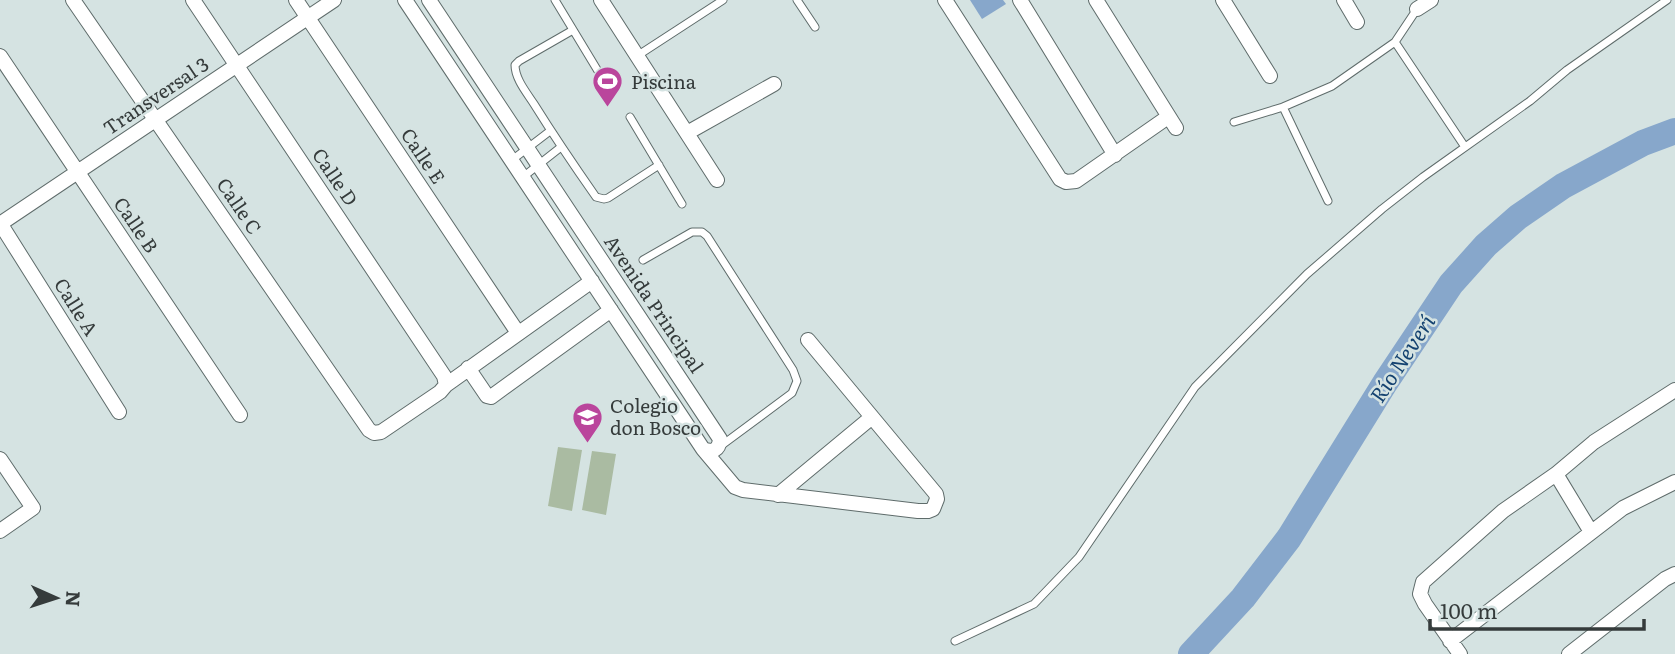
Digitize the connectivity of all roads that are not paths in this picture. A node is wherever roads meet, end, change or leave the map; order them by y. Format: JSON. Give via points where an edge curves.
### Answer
{"nodes":[{"id":1,"x":73,"y":0,"type":"edge"},
{"id":2,"x":193,"y":0,"type":"edge"},
{"id":3,"x":296,"y":0,"type":"edge"},
{"id":4,"x":334,"y":0,"type":"edge"},
{"id":5,"x":405,"y":0,"type":"edge"},
{"id":6,"x":555,"y":0,"type":"edge"},
{"id":7,"x":601,"y":0,"type":"edge"},
{"id":8,"x":723,"y":0,"type":"edge"},
{"id":9,"x":797,"y":0,"type":"edge"},
{"id":10,"x":945,"y":0,"type":"edge"},
{"id":11,"x":1020,"y":0,"type":"edge"},
{"id":12,"x":1096,"y":0,"type":"edge"},
{"id":13,"x":1223,"y":0,"type":"edge"},
{"id":14,"x":1344,"y":0,"type":"edge"},
{"id":15,"x":1432,"y":0,"type":"edge"},
{"id":16,"x":1667,"y":0,"type":"edge"},
{"id":17,"x":433,"y":2,"type":"edge"},
{"id":18,"x":1417,"y":9,"type":"joint"},
{"id":19,"x":308,"y":17,"type":"junction"},
{"id":20,"x":416,"y":17,"type":"junction"},
{"id":21,"x":1357,"y":22,"type":"dead end"},
{"id":22,"x":815,"y":27,"type":"dead end"},
{"id":23,"x":573,"y":30,"type":"junction"},
{"id":24,"x":1395,"y":42,"type":"junction"},
{"id":25,"x":637,"y":56,"type":"junction"},
{"id":26,"x":0,"y":57,"type":"edge"},
{"id":27,"x":236,"y":65,"type":"junction"},
{"id":28,"x":1270,"y":76,"type":"dead end"},
{"id":29,"x":604,"y":81,"type":"dead end"},
{"id":30,"x":774,"y":84,"type":"dead end"},
{"id":31,"x":1283,"y":107,"type":"junction"},
{"id":32,"x":630,"y":117,"type":"dead end"},
{"id":33,"x":156,"y":119,"type":"junction"},
{"id":34,"x":1234,"y":122,"type":"dead end"},
{"id":35,"x":551,"y":131,"type":"junction"},
{"id":36,"x":687,"y":132,"type":"junction"},
{"id":37,"x":1465,"y":147,"type":"junction"},
{"id":38,"x":561,"y":148,"type":"junction"},
{"id":39,"x":528,"y":149,"type":"junction"},
{"id":40,"x":1115,"y":155,"type":"junction"},
{"id":41,"x":512,"y":161,"type":"junction"},
{"id":42,"x":538,"y":165,"type":"junction"},
{"id":43,"x":659,"y":165,"type":"junction"},
{"id":44,"x":78,"y":171,"type":"junction"},
{"id":45,"x":522,"y":177,"type":"junction"},
{"id":46,"x":718,"y":180,"type":"dead end"},
{"id":47,"x":1328,"y":201,"type":"dead end"},
{"id":48,"x":682,"y":204,"type":"dead end"},
{"id":49,"x":0,"y":223,"type":"edge"},
{"id":50,"x":643,"y":260,"type":"dead end"},
{"id":51,"x":592,"y":281,"type":"junction"},
{"id":52,"x":611,"y":310,"type":"junction"},
{"id":53,"x":518,"y":333,"type":"junction"},
{"id":54,"x":808,"y":340,"type":"dead end"},
{"id":55,"x":468,"y":368,"type":"junction"},
{"id":56,"x":445,"y":380,"type":"junction"},
{"id":57,"x":1675,"y":390,"type":"edge"},
{"id":58,"x":119,"y":411,"type":"dead end"},
{"id":59,"x":240,"y":415,"type":"dead end"},
{"id":60,"x":872,"y":416,"type":"junction"},
{"id":61,"x":718,"y":447,"type":"junction"},
{"id":62,"x":703,"y":449,"type":"junction"},
{"id":63,"x":0,"y":459,"type":"edge"},
{"id":64,"x":1556,"y":474,"type":"junction"},
{"id":65,"x":1675,"y":482,"type":"edge"},
{"id":66,"x":778,"y":495,"type":"junction"},
{"id":67,"x":0,"y":531,"type":"edge"},
{"id":68,"x":1591,"y":533,"type":"junction"},
{"id":69,"x":1675,"y":574,"type":"edge"},
{"id":70,"x":1450,"y":640,"type":"junction"},
{"id":71,"x":955,"y":641,"type":"dead end"},
{"id":72,"x":1460,"y":654,"type":"edge"},
{"id":73,"x":1569,"y":654,"type":"edge"}],
"edges":[{"from":1,"to":33,"type":"street","name":"Calle C"},
{"from":2,"to":27,"type":"street","name":"Calle D"},
{"from":3,"to":19,"type":"street","name":"Calle E"},
{"from":4,"to":19,"type":"street","name":"Transversal 3"},
{"from":5,"to":20,"type":"street","name":"Avenida Principal"},
{"from":6,"to":23,"type":"lane"},
{"from":7,"to":25,"type":"street"},
{"from":8,"to":25,"type":"lane"},
{"from":9,"to":22,"type":"lane"},
{"from":10,"to":40,"type":"street","via":[[1060,179],[1076,181]]},
{"from":11,"to":40,"type":"street"},
{"from":12,"to":40,"type":"street","via":[[1172,122]]},
{"from":13,"to":28,"type":"street"},
{"from":14,"to":21,"type":"street"},
{"from":15,"to":18,"type":"street"},
{"from":16,"to":37,"type":"lane"},
{"from":17,"to":20,"type":"lane"},
{"from":17,"to":39,"type":"street","name":"Avenida Principal"},
{"from":18,"to":24,"type":"lane"},
{"from":19,"to":27,"type":"street","name":"Transversal 3"},
{"from":19,"to":53,"type":"street","name":"Calle E"},
{"from":20,"to":41,"type":"street","name":"Avenida Principal"},
{"from":23,"to":29,"type":"lane"},
{"from":23,"to":35,"type":"lane","via":[[515,65],[519,80]]},
{"from":24,"to":31,"type":"lane","via":[[1332,86]]},
{"from":24,"to":37,"type":"lane"},
{"from":25,"to":36,"type":"street"},
{"from":26,"to":44,"type":"street","name":"Calle B"},
{"from":27,"to":33,"type":"street","name":"Transversal 3"},
{"from":27,"to":56,"type":"street","name":"Calle D"},
{"from":30,"to":36,"type":"street"},
{"from":31,"to":34,"type":"lane"},
{"from":31,"to":47,"type":"lane"},
{"from":32,"to":43,"type":"lane"},
{"from":33,"to":44,"type":"street","name":"Transversal 3"},
{"from":33,"to":56,"type":"street","name":"Calle C","via":[[369,430],[381,432],[440,393]]},
{"from":35,"to":38,"type":"lane"},
{"from":35,"to":39,"type":"lane"},
{"from":36,"to":46,"type":"street"},
{"from":37,"to":71,"type":"lane","via":[[1381,209],[1307,274],[1195,387],[1079,557],[1034,604]]},
{"from":38,"to":42,"type":"lane"},
{"from":38,"to":43,"type":"lane","via":[[600,198],[608,198]]},
{"from":39,"to":41,"type":"lane"},
{"from":39,"to":42,"type":"street","name":"Avenida Principal"},
{"from":41,"to":45,"type":"street","name":"Avenida Principal"},
{"from":42,"to":45,"type":"lane"},
{"from":42,"to":61,"type":"street","name":"Avenida Principal","via":[[720,439]]},
{"from":43,"to":48,"type":"lane"},
{"from":44,"to":49,"type":"street","name":"Transversal 3"},
{"from":44,"to":59,"type":"street","name":"Calle B"},
{"from":45,"to":51,"type":"street","name":"Avenida Principal"},
{"from":49,"to":58,"type":"street","name":"Calle A"},
{"from":50,"to":61,"type":"lane","via":[[692,232],[702,232],[793,370],[797,381],[792,393]]},
{"from":51,"to":52,"type":"street","name":"Avenida Principal"},
{"from":51,"to":53,"type":"street"},
{"from":52,"to":55,"type":"street","via":[[491,397]]},
{"from":52,"to":62,"type":"street","name":"Avenida Principal"},
{"from":53,"to":55,"type":"street"},
{"from":54,"to":60,"type":"street"},
{"from":55,"to":56,"type":"street"},
{"from":57,"to":64,"type":"street","via":[[1594,442]]},
{"from":60,"to":66,"type":"street"},
{"from":60,"to":66,"type":"street","name":"Avenida Principal","via":[[936,494],[933,509]]},
{"from":61,"to":62,"type":"street"},
{"from":62,"to":66,"type":"street","name":"Avenida Principal","via":[[735,487]]},
{"from":63,"to":67,"type":"street","via":[[33,509]]},
{"from":64,"to":68,"type":"street"},
{"from":64,"to":70,"type":"street","via":[[1503,512],[1423,582],[1420,594]]},
{"from":65,"to":68,"type":"street","via":[[1623,508]]},
{"from":68,"to":70,"type":"street"},
{"from":69,"to":73,"type":"street"},
{"from":70,"to":72,"type":"street"}]}
